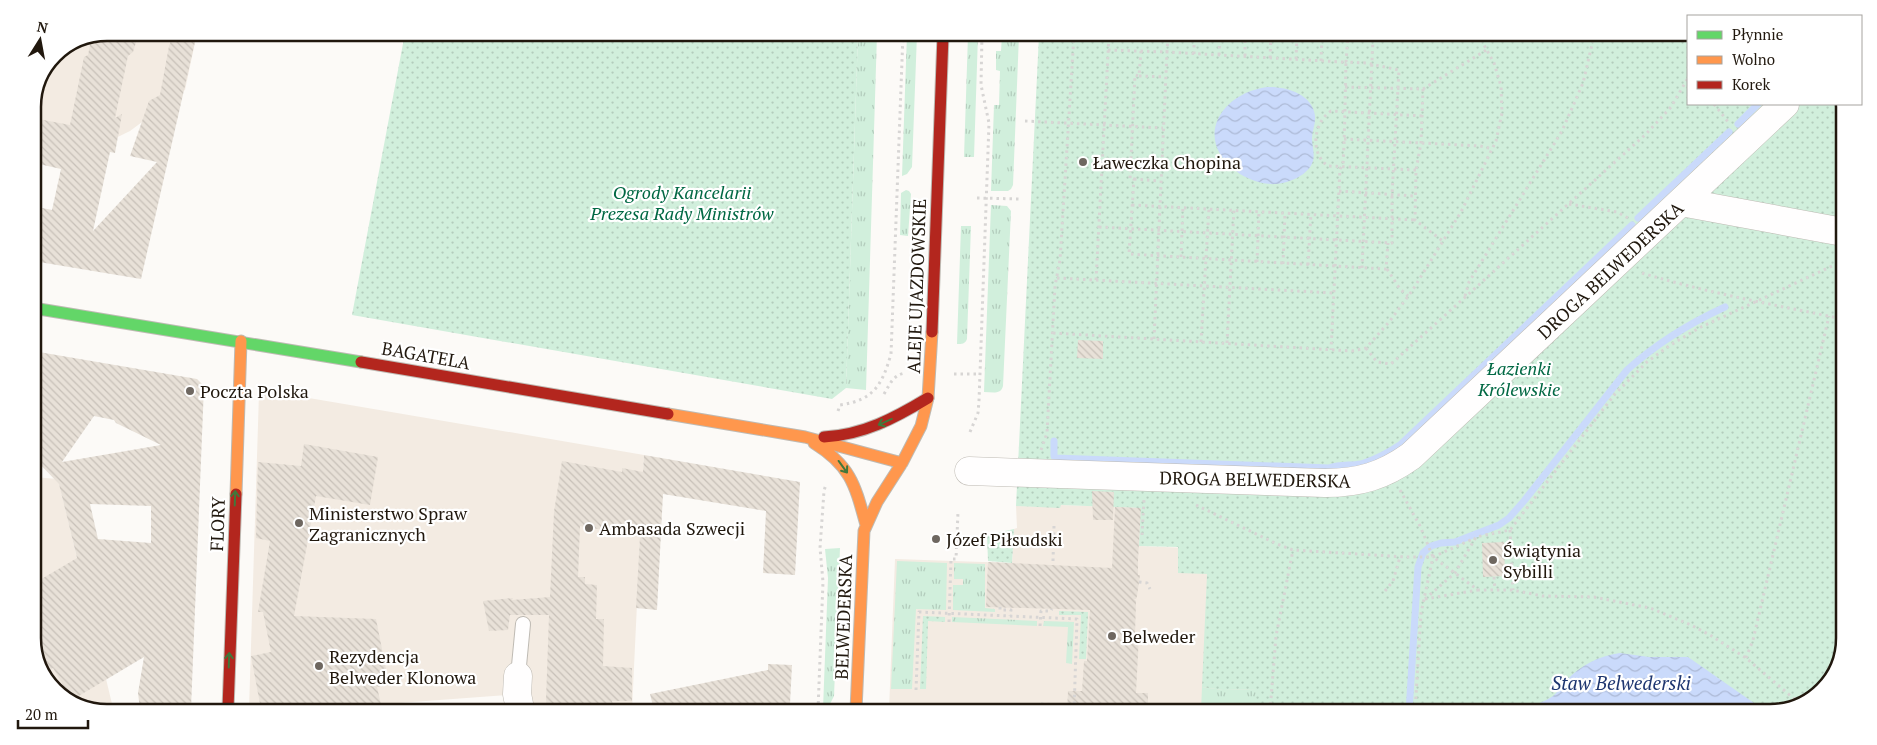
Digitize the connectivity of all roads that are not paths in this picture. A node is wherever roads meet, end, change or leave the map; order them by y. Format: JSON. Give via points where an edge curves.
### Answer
{"nodes":[{"id":1,"x":943,"y":41,"type":"edge"},
{"id":2,"x":1784,"y":105,"type":"edge"},
{"id":3,"x":1681,"y":202,"type":"junction"},
{"id":4,"x":1836,"y":231,"type":"edge"},
{"id":5,"x":41,"y":308,"type":"edge"},
{"id":6,"x":242,"y":341,"type":"junction"},
{"id":7,"x":928,"y":398,"type":"junction"},
{"id":8,"x":805,"y":437,"type":"junction"},
{"id":9,"x":902,"y":463,"type":"junction"},
{"id":10,"x":969,"y":471,"type":"dead end"},
{"id":11,"x":866,"y":525,"type":"junction"},
{"id":12,"x":523,"y":624,"type":"dead end"},
{"id":13,"x":518,"y":676,"type":"joint"},
{"id":14,"x":228,"y":704,"type":"edge"},
{"id":15,"x":519,"y":704,"type":"edge"},
{"id":16,"x":856,"y":704,"type":"edge"}],
"edges":[{"from":1,"to":7,"type":"street","name":"ALEJE UJAZDOWSKIE"},
{"from":2,"to":3,"type":"street","name":"DROGA BELWEDERSKA"},
{"from":3,"to":4,"type":"street"},
{"from":3,"to":10,"type":"street","name":"DROGA BELWEDERSKA","via":[[1411,456],[1389,471],[1337,483]]},
{"from":5,"to":6,"type":"street","name":"BAGATELA"},
{"from":6,"to":8,"type":"street","name":"BAGATELA"},
{"from":14,"to":6,"type":"street","name":"FLORY","one_way":true},
{"from":7,"to":8,"type":"street","name":"BAGATELA","one_way":true,"via":[[866,430],[847,435]]},
{"from":7,"to":9,"type":"street","name":"ALEJE UJAZDOWSKIE","via":[[920,426]]},
{"from":8,"to":9,"type":"street","name":"BAGATELA"},
{"from":8,"to":11,"type":"street","one_way":true,"via":[[837,459],[845,469]]},
{"from":9,"to":11,"type":"street","name":"ALEJE UJAZDOWSKIE"},
{"from":11,"to":16,"type":"street","name":"BELWEDERSKA"},
{"from":12,"to":13,"type":"lane"},
{"from":13,"to":15,"type":"street"}]}
